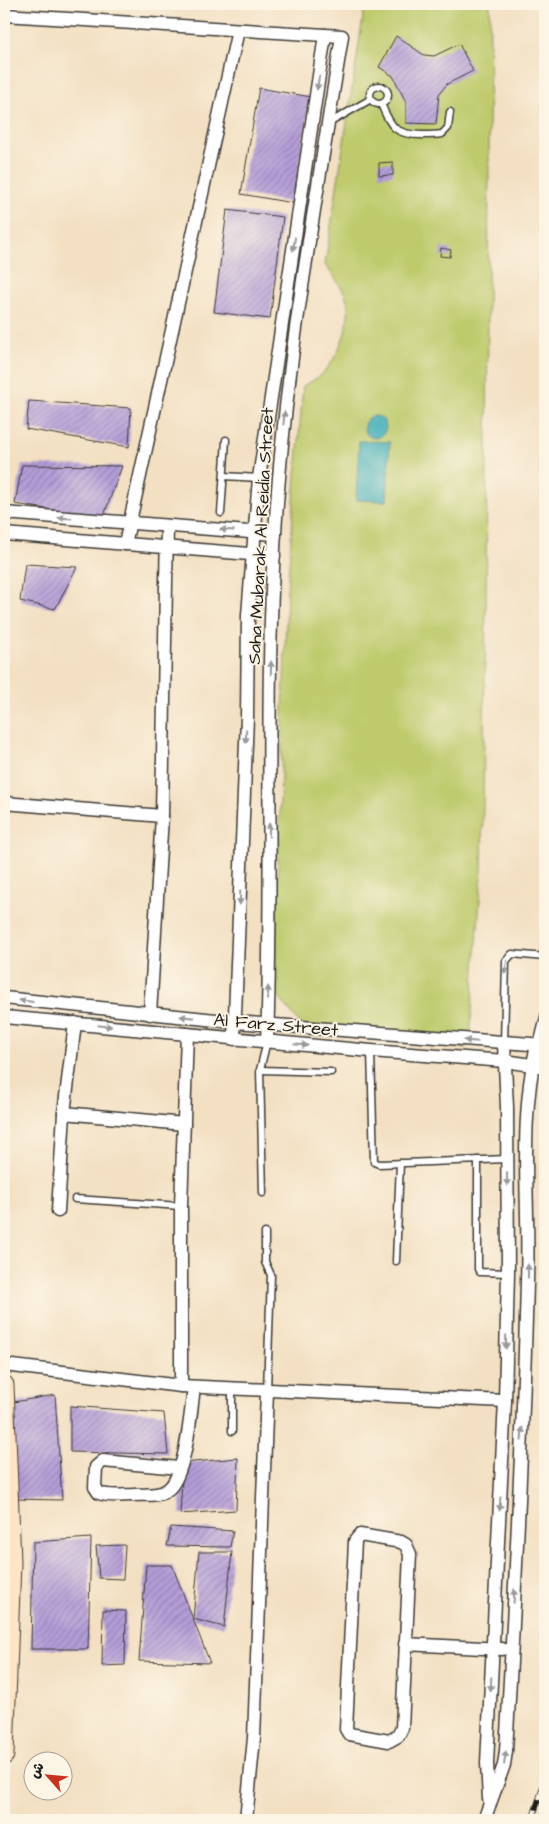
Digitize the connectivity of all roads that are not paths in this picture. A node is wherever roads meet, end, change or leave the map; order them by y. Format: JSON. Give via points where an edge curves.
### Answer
{"nodes":[{"id":1,"x":4,"y":15,"type":"edge"},
{"id":2,"x":238,"y":30,"type":"junction"},
{"id":3,"x":325,"y":35,"type":"junction"},
{"id":4,"x":371,"y":99,"type":"junction"},
{"id":5,"x":381,"y":104,"type":"junction"},
{"id":6,"x":450,"y":112,"type":"dead end"},
{"id":7,"x":328,"y":124,"type":"junction"},
{"id":8,"x":226,"y":440,"type":"dead end"},
{"id":9,"x":224,"y":476,"type":"junction"},
{"id":10,"x":259,"y":478,"type":"junction"},
{"id":11,"x":221,"y":512,"type":"dead end"},
{"id":12,"x":4,"y":513,"type":"edge"},
{"id":13,"x":130,"y":523,"type":"junction"},
{"id":14,"x":167,"y":526,"type":"junction"},
{"id":15,"x":255,"y":532,"type":"junction"},
{"id":16,"x":4,"y":534,"type":"edge"},
{"id":17,"x":275,"y":534,"type":"junction"},
{"id":18,"x":125,"y":544,"type":"junction"},
{"id":19,"x":166,"y":547,"type":"junction"},
{"id":20,"x":253,"y":554,"type":"junction"},
{"id":21,"x":274,"y":556,"type":"junction"},
{"id":22,"x":4,"y":802,"type":"edge"},
{"id":23,"x":162,"y":816,"type":"junction"},
{"id":24,"x":545,"y":957,"type":"edge"},
{"id":25,"x":4,"y":998,"type":"edge"},
{"id":26,"x":62,"y":1005,"type":"junction"},
{"id":27,"x":545,"y":1013,"type":"edge"},
{"id":28,"x":150,"y":1014,"type":"junction"},
{"id":29,"x":4,"y":1017,"type":"edge"},
{"id":30,"x":61,"y":1022,"type":"junction"},
{"id":31,"x":235,"y":1022,"type":"junction"},
{"id":32,"x":75,"y":1023,"type":"junction"},
{"id":33,"x":267,"y":1024,"type":"junction"},
{"id":34,"x":187,"y":1034,"type":"junction"},
{"id":35,"x":234,"y":1039,"type":"junction"},
{"id":36,"x":267,"y":1042,"type":"junction"},
{"id":37,"x":504,"y":1044,"type":"junction"},
{"id":38,"x":541,"y":1045,"type":"edge"},
{"id":39,"x":371,"y":1051,"type":"junction"},
{"id":40,"x":505,"y":1061,"type":"junction"},
{"id":41,"x":539,"y":1067,"type":"edge"},
{"id":42,"x":260,"y":1070,"type":"junction"},
{"id":43,"x":332,"y":1072,"type":"dead end"},
{"id":44,"x":507,"y":1107,"type":"junction"},
{"id":45,"x":526,"y":1108,"type":"junction"},
{"id":46,"x":64,"y":1113,"type":"junction"},
{"id":47,"x":184,"y":1124,"type":"junction"},
{"id":48,"x":525,"y":1138,"type":"junction"},
{"id":49,"x":506,"y":1139,"type":"junction"},
{"id":50,"x":507,"y":1159,"type":"junction"},
{"id":51,"x":478,"y":1160,"type":"junction"},
{"id":52,"x":400,"y":1163,"type":"junction"},
{"id":53,"x":263,"y":1193,"type":"dead end"},
{"id":54,"x":75,"y":1199,"type":"dead end"},
{"id":55,"x":181,"y":1206,"type":"junction"},
{"id":56,"x":58,"y":1211,"type":"dead end"},
{"id":57,"x":265,"y":1233,"type":"dead end"},
{"id":58,"x":396,"y":1261,"type":"dead end"},
{"id":59,"x":508,"y":1273,"type":"junction"},
{"id":60,"x":4,"y":1365,"type":"edge"},
{"id":61,"x":4,"y":1385,"type":"edge"},
{"id":62,"x":181,"y":1386,"type":"junction"},
{"id":63,"x":194,"y":1387,"type":"junction"},
{"id":64,"x":232,"y":1389,"type":"junction"},
{"id":65,"x":267,"y":1391,"type":"junction"},
{"id":66,"x":505,"y":1401,"type":"junction"},
{"id":67,"x":232,"y":1431,"type":"dead end"},
{"id":68,"x":180,"y":1468,"type":"junction"},
{"id":69,"x":405,"y":1644,"type":"junction"},
{"id":70,"x":493,"y":1649,"type":"junction"},
{"id":71,"x":512,"y":1649,"type":"junction"},
{"id":72,"x":4,"y":1755,"type":"edge"},
{"id":73,"x":489,"y":1804,"type":"junction"},
{"id":74,"x":246,"y":1820,"type":"edge"},
{"id":75,"x":484,"y":1820,"type":"edge"}],
"edges":[{"from":1,"to":2,"type":"street"},
{"from":2,"to":3,"type":"street"},
{"from":2,"to":13,"type":"street"},
{"from":3,"to":7,"type":"street","name":"Saha Mubarak Al Reidia Street","via":[[342,36]]},
{"from":3,"to":10,"type":"street","name":"Saha Mubarak Al Reidia Street","one_way":true},
{"from":4,"to":5,"type":"lane"},
{"from":4,"to":5,"type":"lane","via":[[373,88],[384,87],[388,97]]},
{"from":4,"to":7,"type":"lane"},
{"from":5,"to":6,"type":"lane","via":[[390,124],[399,132],[411,135],[442,134],[448,128]]},
{"from":17,"to":7,"type":"street","name":"Saha Mubarak Al Reidia Street","one_way":true,"via":[[287,380]]},
{"from":8,"to":9,"type":"lane"},
{"from":9,"to":10,"type":"lane"},
{"from":9,"to":11,"type":"lane"},
{"from":10,"to":15,"type":"street","name":"Saha Mubarak Al Reidia Street"},
{"from":13,"to":12,"type":"street","one_way":true},
{"from":13,"to":14,"type":"street"},
{"from":13,"to":18,"type":"street"},
{"from":15,"to":14,"type":"street","one_way":true},
{"from":14,"to":19,"type":"street"},
{"from":15,"to":17,"type":"street"},
{"from":15,"to":20,"type":"street","name":"Saha Mubarak Al Reidia Street"},
{"from":16,"to":18,"type":"street"},
{"from":17,"to":21,"type":"street","name":"Saha Mubarak Al Reidia Street"},
{"from":18,"to":19,"type":"street"},
{"from":19,"to":20,"type":"street"},
{"from":19,"to":23,"type":"street"},
{"from":20,"to":21,"type":"street"},
{"from":20,"to":31,"type":"street","name":"Saha Mubarak Al Reidia Street","one_way":true,"via":[[248,615]]},
{"from":33,"to":21,"type":"street","name":"Saha Mubarak Al Reidia Street","one_way":true},
{"from":22,"to":23,"type":"street"},
{"from":23,"to":28,"type":"street"},
{"from":24,"to":37,"type":"lane","one_way":true,"via":[[512,954],[506,961]]},
{"from":26,"to":25,"type":"street","name":"Al Farz Street","one_way":true},
{"from":26,"to":28,"type":"street","name":"Al Farz Street"},
{"from":26,"to":30,"type":"street"},
{"from":27,"to":38,"type":"lane"},
{"from":31,"to":28,"type":"street","name":"Al Farz Street","one_way":true},
{"from":29,"to":30,"type":"street","name":"Al Farz Street"},
{"from":30,"to":32,"type":"street","name":"Al Farz Street"},
{"from":31,"to":33,"type":"street","name":"Al Farz Street"},
{"from":31,"to":35,"type":"street","name":"Saha Mubarak Al Reidia Street"},
{"from":32,"to":34,"type":"street","name":"Al Farz Street","one_way":true},
{"from":32,"to":46,"type":"street"},
{"from":33,"to":36,"type":"street","name":"Saha Mubarak Al Reidia Street"},
{"from":37,"to":33,"type":"street","name":"Al Farz Street","one_way":true},
{"from":34,"to":35,"type":"street","name":"Al Farz Street"},
{"from":34,"to":47,"type":"street"},
{"from":35,"to":36,"type":"street","name":"Al Farz Street"},
{"from":36,"to":39,"type":"street","name":"Al Farz Street","one_way":true},
{"from":36,"to":42,"type":"lane"},
{"from":37,"to":38,"type":"street","name":"Al Farz Street"},
{"from":37,"to":40,"type":"street"},
{"from":38,"to":41,"type":"street"},
{"from":39,"to":40,"type":"street","name":"Al Farz Street"},
{"from":39,"to":52,"type":"lane","via":[[373,1160],[379,1164]]},
{"from":40,"to":41,"type":"street","name":"Al Farz Street"},
{"from":40,"to":44,"type":"street"},
{"from":41,"to":45,"type":"street"},
{"from":42,"to":43,"type":"lane"},
{"from":42,"to":53,"type":"lane"},
{"from":44,"to":45,"type":"street"},
{"from":44,"to":49,"type":"street"},
{"from":45,"to":48,"type":"street"},
{"from":46,"to":47,"type":"street"},
{"from":46,"to":56,"type":"street"},
{"from":47,"to":55,"type":"street"},
{"from":48,"to":49,"type":"street"},
{"from":71,"to":48,"type":"street","one_way":true,"via":[[528,1282]]},
{"from":49,"to":50,"type":"street"},
{"from":50,"to":51,"type":"lane"},
{"from":50,"to":59,"type":"street","one_way":true},
{"from":51,"to":52,"type":"lane"},
{"from":51,"to":59,"type":"lane","via":[[478,1269],[480,1272]]},
{"from":52,"to":58,"type":"lane"},
{"from":54,"to":55,"type":"lane"},
{"from":55,"to":62,"type":"street"},
{"from":57,"to":65,"type":"lane","via":[[265,1262],[271,1275]]},
{"from":59,"to":66,"type":"street","one_way":true},
{"from":60,"to":62,"type":"street"},
{"from":61,"to":72,"type":"street","via":[[11,1562]]},
{"from":62,"to":63,"type":"street"},
{"from":63,"to":64,"type":"street"},
{"from":63,"to":68,"type":"street","via":[[187,1444]]},
{"from":64,"to":65,"type":"street"},
{"from":64,"to":67,"type":"lane"},
{"from":65,"to":66,"type":"street"},
{"from":65,"to":74,"type":"street","via":[[254,1738]]},
{"from":66,"to":70,"type":"street","one_way":true},
{"from":68,"to":68,"type":"street","via":[[174,1484],[161,1493],[102,1494],[95,1487],[96,1467],[103,1461]]},
{"from":69,"to":69,"type":"street","via":[[402,1728],[398,1736],[389,1741],[349,1734],[345,1722],[356,1538],[360,1535],[401,1542],[408,1549]]},
{"from":69,"to":70,"type":"street"},
{"from":70,"to":71,"type":"street"},
{"from":70,"to":73,"type":"street","one_way":true,"via":[[487,1763]]},
{"from":73,"to":71,"type":"street","one_way":true,"via":[[504,1764]]},
{"from":73,"to":75,"type":"street"}]}
